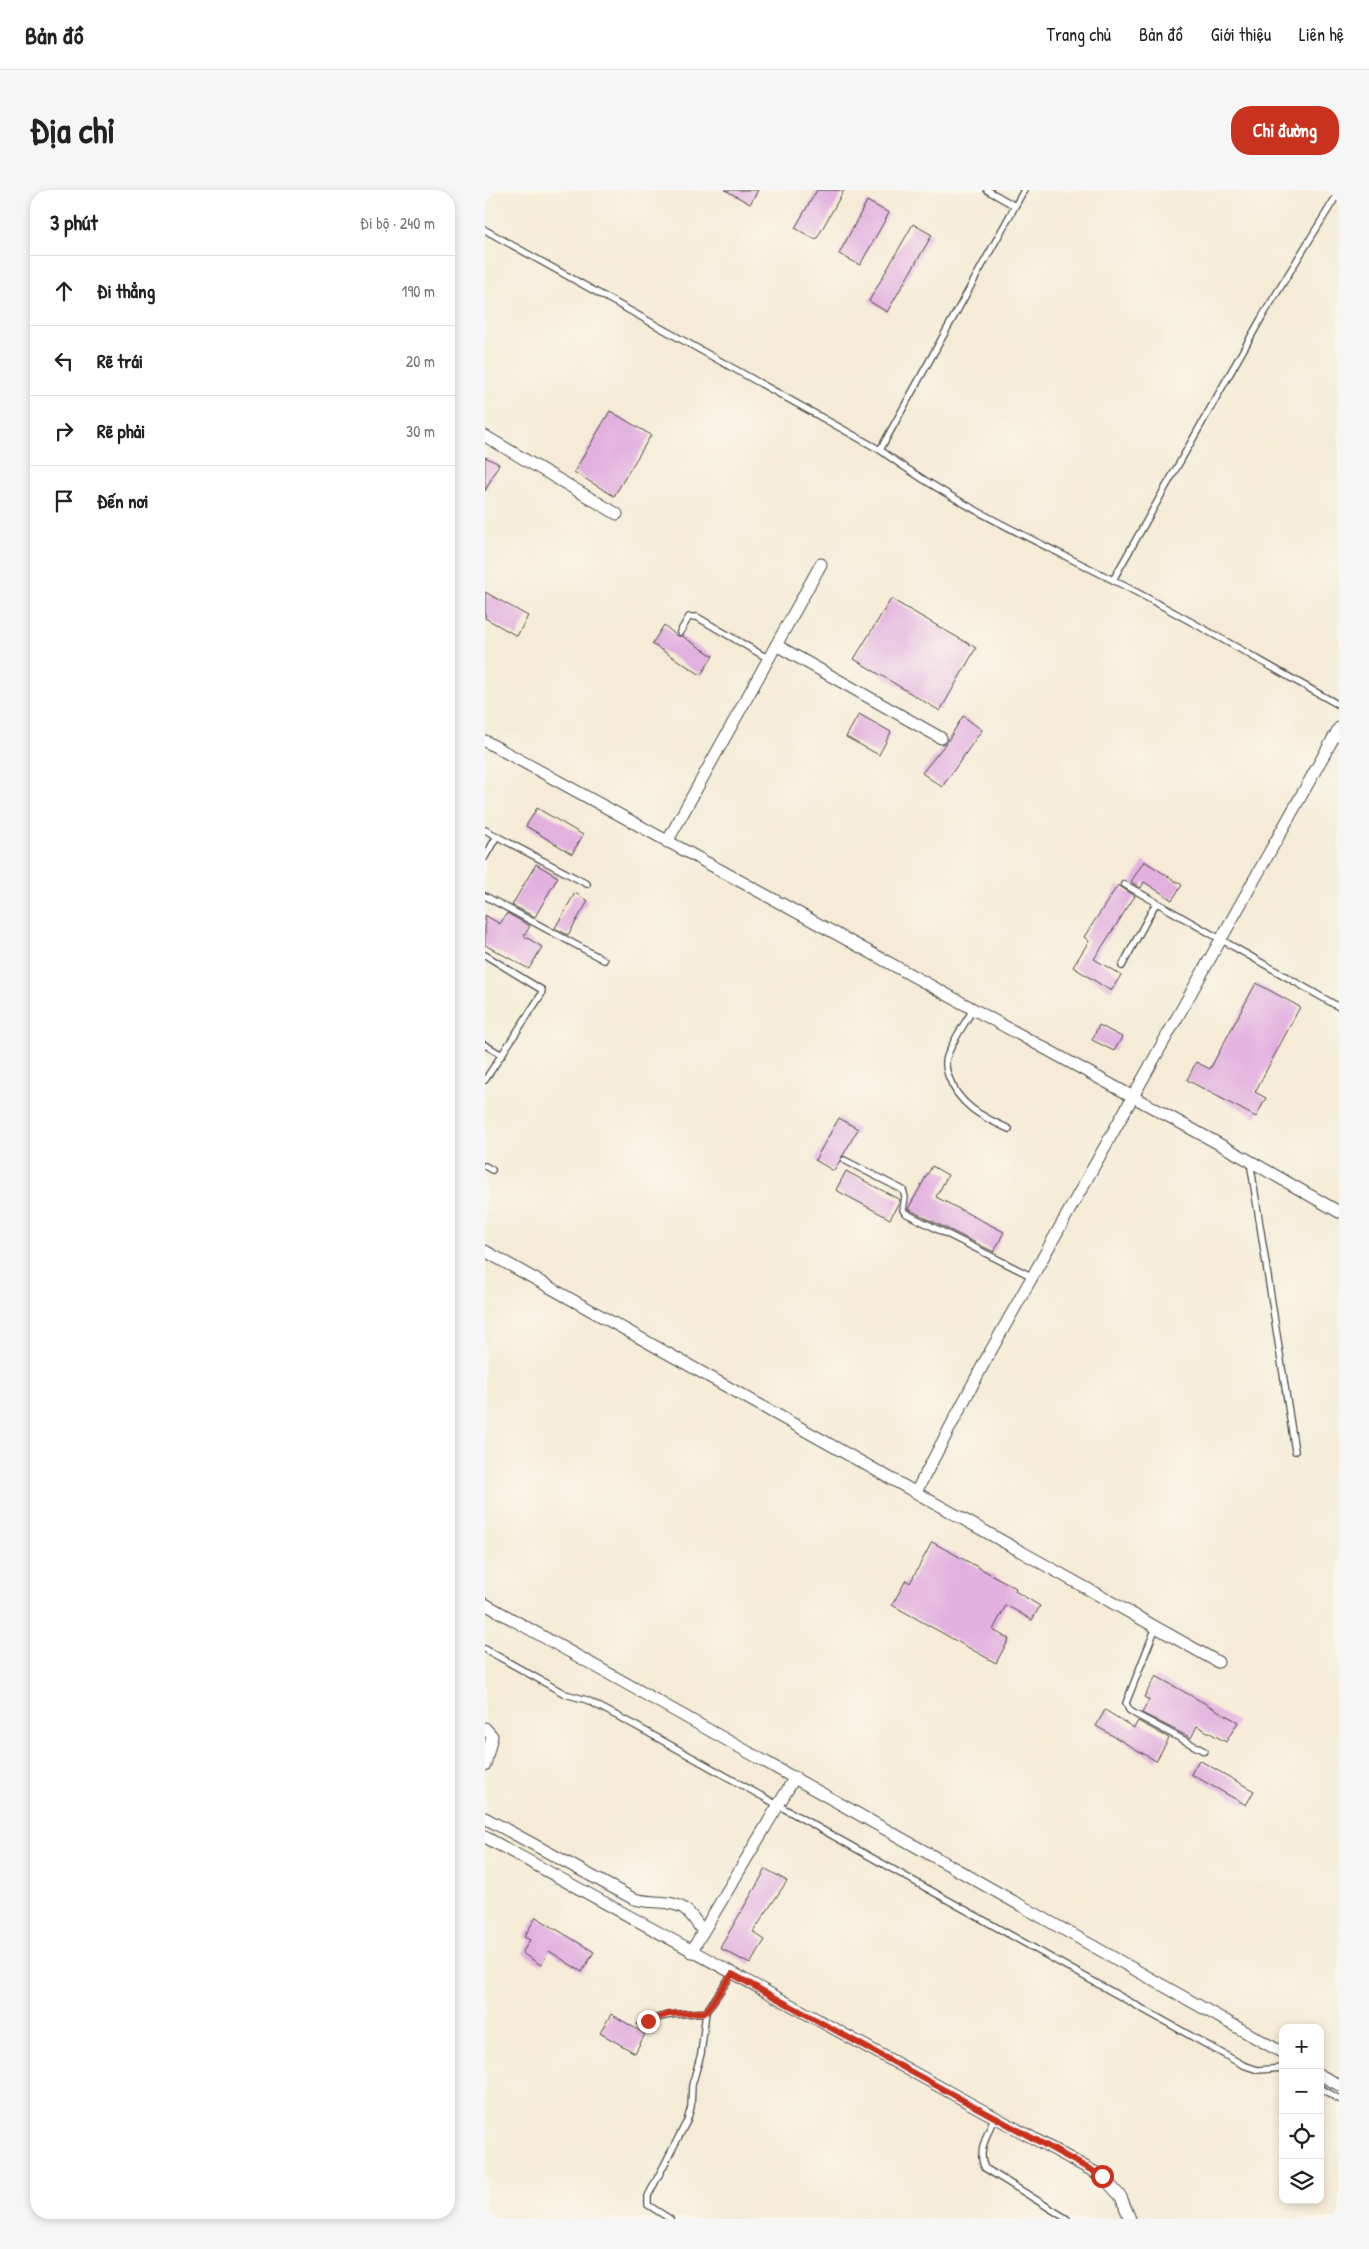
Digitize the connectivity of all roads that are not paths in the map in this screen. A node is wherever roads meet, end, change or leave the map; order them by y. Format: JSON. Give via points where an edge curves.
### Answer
{"nodes":[{"id":1,"x":987,"y":190,"type":"edge"},
{"id":2,"x":1024,"y":190,"type":"edge"},
{"id":3,"x":1339,"y":192,"type":"edge"},
{"id":4,"x":1015,"y":206,"type":"junction"},
{"id":5,"x":485,"y":230,"type":"edge"},
{"id":6,"x":485,"y":436,"type":"edge"},
{"id":7,"x":880,"y":450,"type":"junction"},
{"id":8,"x":617,"y":514,"type":"dead end"},
{"id":9,"x":821,"y":564,"type":"dead end"},
{"id":10,"x":1113,"y":580,"type":"junction"},
{"id":11,"x":680,"y":632,"type":"dead end"},
{"id":12,"x":776,"y":645,"type":"junction"},
{"id":13,"x":769,"y":659,"type":"junction"},
{"id":14,"x":1339,"y":705,"type":"edge"},
{"id":15,"x":1339,"y":728,"type":"edge"},
{"id":16,"x":941,"y":738,"type":"dead end"},
{"id":17,"x":485,"y":741,"type":"edge"},
{"id":18,"x":485,"y":830,"type":"edge"},
{"id":19,"x":497,"y":836,"type":"junction"},
{"id":20,"x":667,"y":842,"type":"junction"},
{"id":21,"x":485,"y":857,"type":"edge"},
{"id":22,"x":587,"y":884,"type":"dead end"},
{"id":23,"x":1124,"y":884,"type":"dead end"},
{"id":24,"x":485,"y":896,"type":"edge"},
{"id":25,"x":1156,"y":903,"type":"junction"},
{"id":26,"x":1222,"y":940,"type":"junction"},
{"id":27,"x":485,"y":955,"type":"edge"},
{"id":28,"x":604,"y":960,"type":"dead end"},
{"id":29,"x":1122,"y":966,"type":"dead end"},
{"id":30,"x":1339,"y":1007,"type":"edge"},
{"id":31,"x":973,"y":1009,"type":"junction"},
{"id":32,"x":485,"y":1045,"type":"edge"},
{"id":33,"x":503,"y":1055,"type":"junction"},
{"id":34,"x":485,"y":1080,"type":"edge"},
{"id":35,"x":1135,"y":1098,"type":"junction"},
{"id":36,"x":1009,"y":1130,"type":"dead end"},
{"id":37,"x":843,"y":1160,"type":"dead end"},
{"id":38,"x":1250,"y":1161,"type":"junction"},
{"id":39,"x":485,"y":1166,"type":"edge"},
{"id":40,"x":492,"y":1170,"type":"dead end"},
{"id":41,"x":1339,"y":1212,"type":"edge"},
{"id":42,"x":485,"y":1251,"type":"edge"},
{"id":43,"x":1033,"y":1277,"type":"junction"},
{"id":44,"x":1295,"y":1451,"type":"dead end"},
{"id":45,"x":916,"y":1492,"type":"junction"},
{"id":46,"x":485,"y":1604,"type":"edge"},
{"id":47,"x":1156,"y":1627,"type":"junction"},
{"id":48,"x":485,"y":1650,"type":"edge"},
{"id":49,"x":1218,"y":1662,"type":"dead end"},
{"id":50,"x":485,"y":1728,"type":"edge"},
{"id":51,"x":1204,"y":1751,"type":"dead end"},
{"id":52,"x":485,"y":1766,"type":"edge"},
{"id":53,"x":795,"y":1777,"type":"junction"},
{"id":54,"x":778,"y":1806,"type":"junction"},
{"id":55,"x":485,"y":1818,"type":"edge"},
{"id":56,"x":485,"y":1837,"type":"edge"},
{"id":57,"x":703,"y":1932,"type":"junction"},
{"id":58,"x":691,"y":1952,"type":"junction"},
{"id":59,"x":732,"y":1974,"type":"junction"},
{"id":60,"x":706,"y":2012,"type":"junction"},
{"id":61,"x":641,"y":2025,"type":"dead end"},
{"id":62,"x":1279,"y":2052,"type":"edge"},
{"id":63,"x":1279,"y":2068,"type":"edge"},
{"id":64,"x":1324,"y":2077,"type":"edge"},
{"id":65,"x":1339,"y":2085,"type":"edge"},
{"id":66,"x":1324,"y":2090,"type":"edge"},
{"id":67,"x":1339,"y":2099,"type":"edge"},
{"id":68,"x":995,"y":2117,"type":"junction"},
{"id":69,"x":670,"y":2219,"type":"edge"},
{"id":70,"x":1067,"y":2219,"type":"edge"},
{"id":71,"x":1130,"y":2219,"type":"edge"}],
"edges":[{"from":1,"to":4,"type":"lane"},
{"from":2,"to":4,"type":"lane"},
{"from":3,"to":10,"type":"lane","via":[[1258,325]]},
{"from":4,"to":7,"type":"lane"},
{"from":5,"to":7,"type":"lane"},
{"from":6,"to":8,"type":"street"},
{"from":7,"to":10,"type":"lane","via":[[981,515]]},
{"from":9,"to":12,"type":"street"},
{"from":10,"to":14,"type":"lane"},
{"from":11,"to":13,"type":"lane","via":[[689,617],[697,617]]},
{"from":12,"to":13,"type":"street"},
{"from":12,"to":16,"type":"street"},
{"from":13,"to":20,"type":"street"},
{"from":15,"to":26,"type":"street"},
{"from":17,"to":20,"type":"street"},
{"from":18,"to":19,"type":"lane"},
{"from":19,"to":21,"type":"lane"},
{"from":19,"to":22,"type":"lane"},
{"from":20,"to":31,"type":"street"},
{"from":23,"to":25,"type":"lane"},
{"from":24,"to":28,"type":"lane"},
{"from":25,"to":26,"type":"lane"},
{"from":25,"to":29,"type":"lane"},
{"from":26,"to":30,"type":"lane"},
{"from":26,"to":35,"type":"street"},
{"from":27,"to":33,"type":"lane","via":[[542,990]]},
{"from":31,"to":35,"type":"street"},
{"from":31,"to":36,"type":"lane","via":[[947,1056],[946,1067],[952,1088],[983,1118]]},
{"from":32,"to":33,"type":"lane"},
{"from":33,"to":34,"type":"lane"},
{"from":35,"to":38,"type":"street"},
{"from":35,"to":43,"type":"street"},
{"from":37,"to":43,"type":"lane","via":[[903,1190],[905,1213]]},
{"from":38,"to":41,"type":"street"},
{"from":38,"to":44,"type":"lane"},
{"from":39,"to":40,"type":"lane"},
{"from":42,"to":45,"type":"street"},
{"from":43,"to":45,"type":"street"},
{"from":45,"to":47,"type":"street"},
{"from":46,"to":53,"type":"street"},
{"from":47,"to":49,"type":"street"},
{"from":47,"to":51,"type":"lane","via":[[1127,1707]]},
{"from":48,"to":54,"type":"lane","via":[[565,1694],[587,1700],[638,1727]]},
{"from":50,"to":52,"type":"street","via":[[492,1736]]},
{"from":53,"to":54,"type":"street"},
{"from":53,"to":62,"type":"street"},
{"from":54,"to":57,"type":"street"},
{"from":54,"to":63,"type":"lane","via":[[1243,2065],[1258,2070]]},
{"from":55,"to":57,"type":"street","via":[[640,1902],[667,1903],[682,1908]]},
{"from":56,"to":58,"type":"street"},
{"from":57,"to":58,"type":"street"},
{"from":58,"to":59,"type":"street"},
{"from":59,"to":60,"type":"lane"},
{"from":59,"to":68,"type":"street"},
{"from":60,"to":61,"type":"lane","via":[[669,2014]]},
{"from":60,"to":69,"type":"lane","via":[[687,2121],[647,2200],[648,2205]]},
{"from":64,"to":65,"type":"street"},
{"from":66,"to":67,"type":"lane"},
{"from":68,"to":70,"type":"lane","via":[[981,2158],[985,2168]]},
{"from":68,"to":71,"type":"street","via":[[1102,2176],[1121,2197]]}]}
